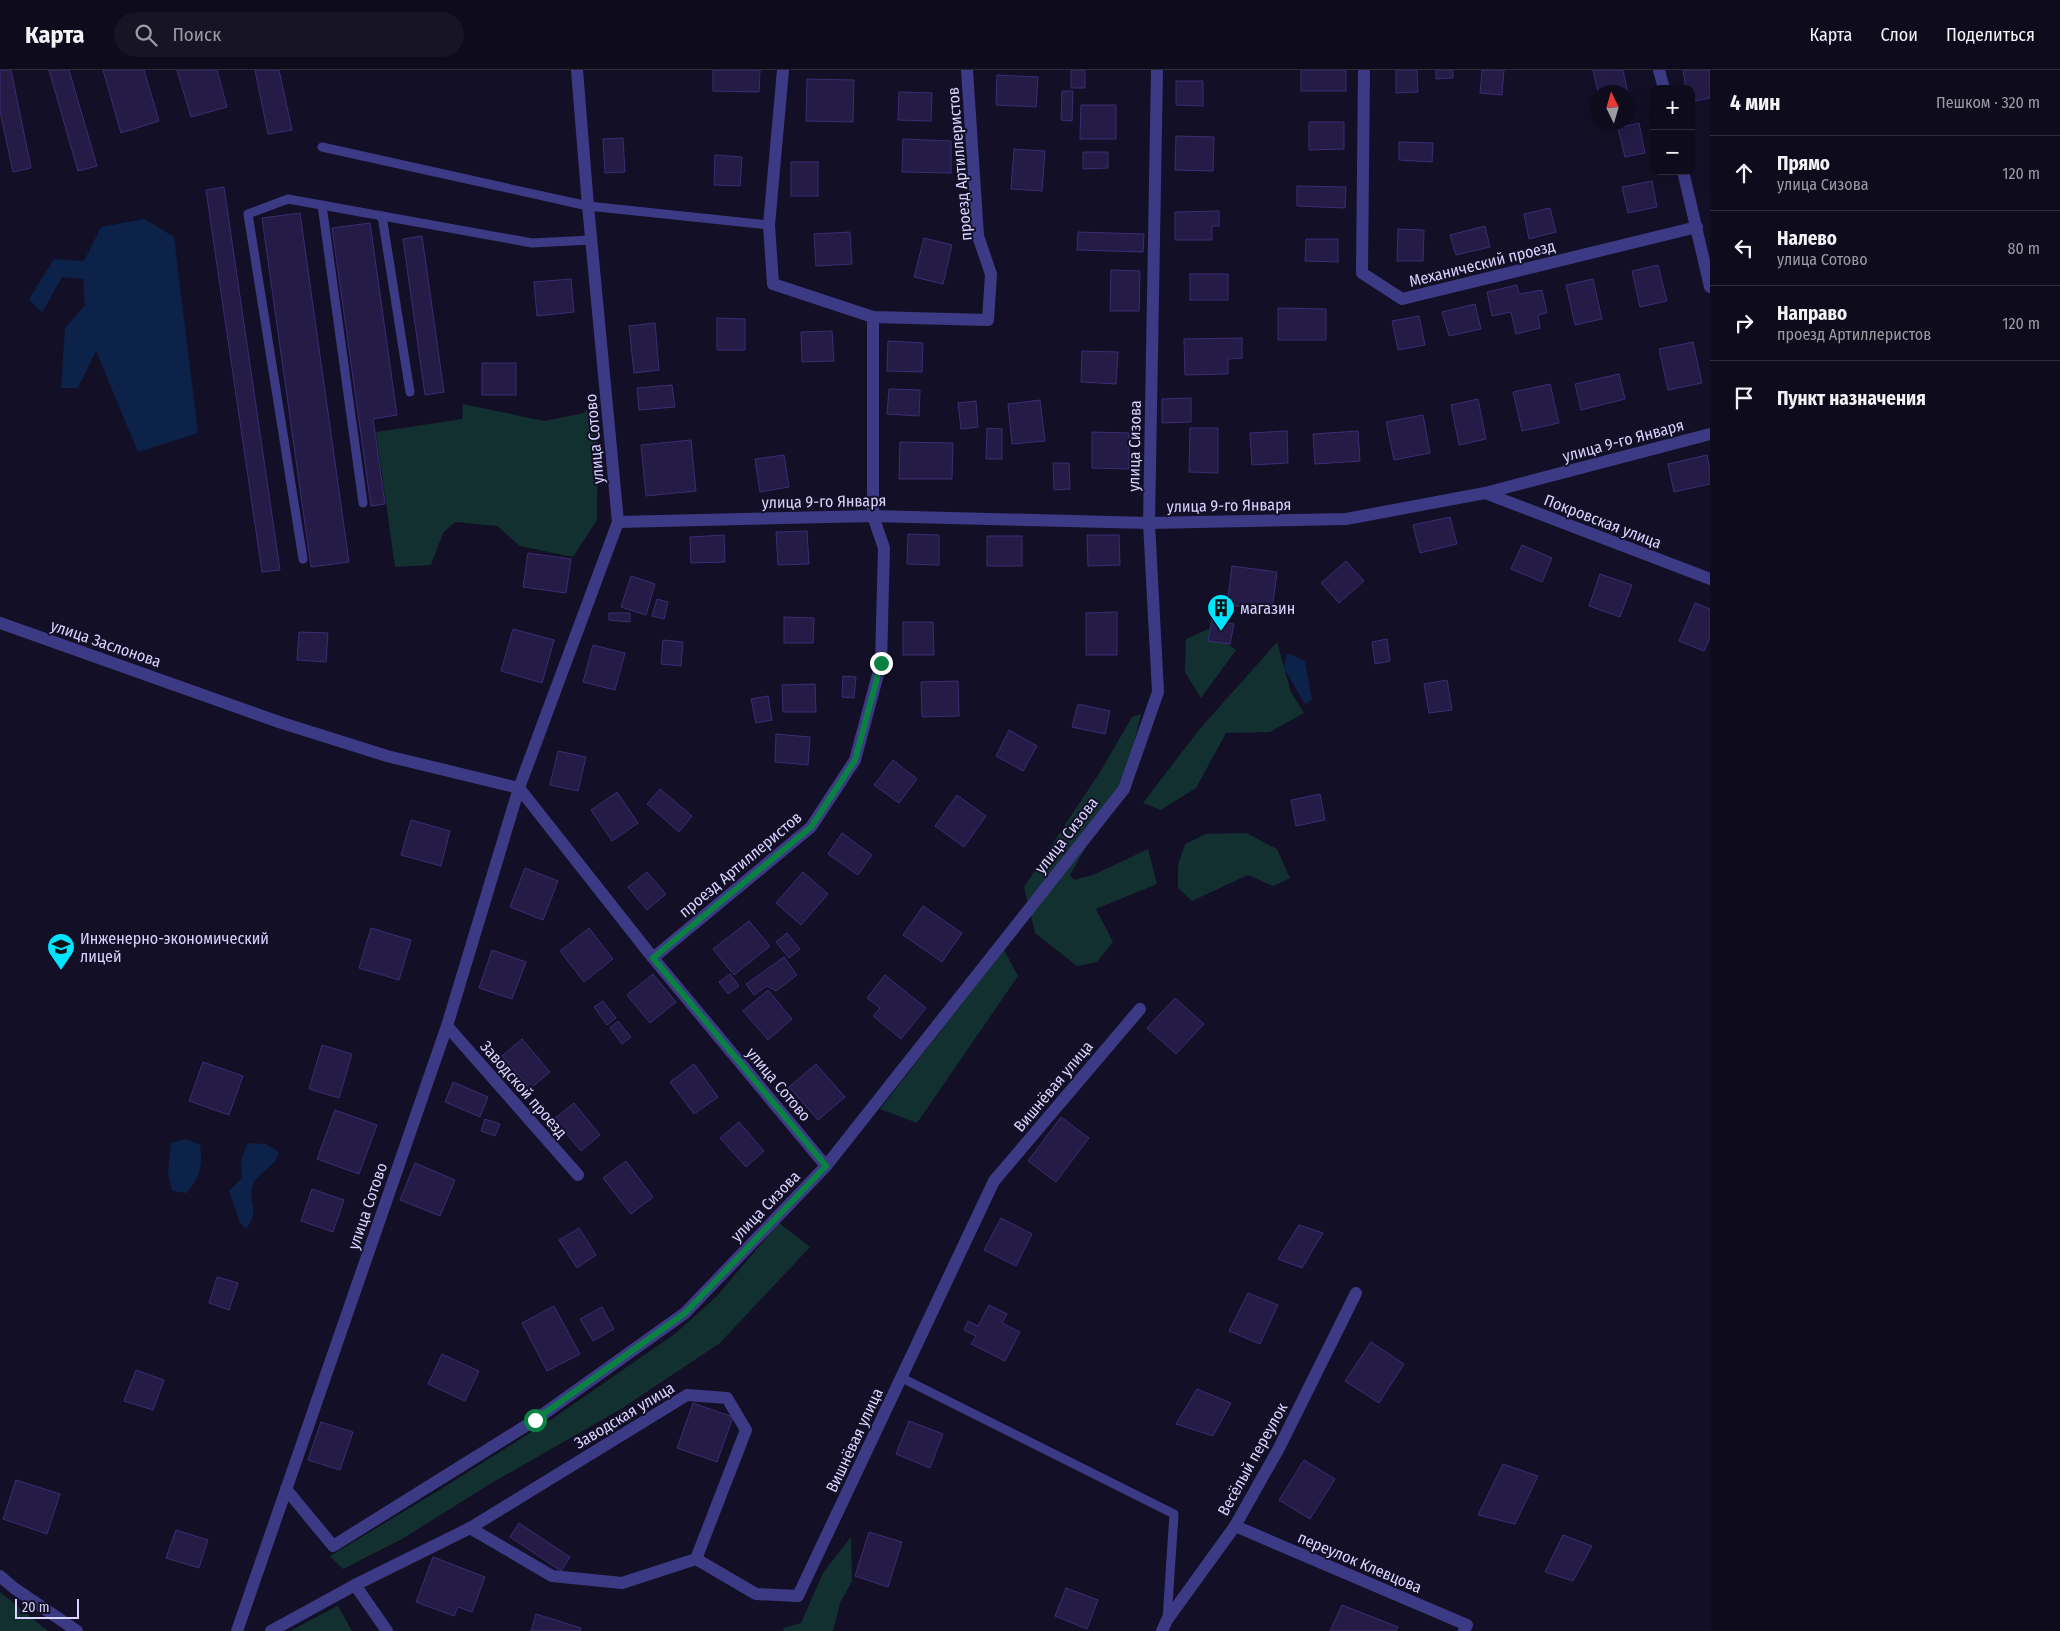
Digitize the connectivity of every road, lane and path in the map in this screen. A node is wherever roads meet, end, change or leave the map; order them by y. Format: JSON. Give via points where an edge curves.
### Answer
{"nodes":[{"id":1,"x":577,"y":70,"type":"edge"},
{"id":2,"x":783,"y":70,"type":"edge"},
{"id":3,"x":967,"y":70,"type":"edge"},
{"id":4,"x":1157,"y":70,"type":"edge"},
{"id":5,"x":1364,"y":70,"type":"edge"},
{"id":6,"x":1659,"y":70,"type":"edge"},
{"id":7,"x":1663,"y":85,"type":"edge"},
{"id":8,"x":322,"y":148,"type":"dead end"},
{"id":9,"x":1684,"y":175,"type":"edge"},
{"id":10,"x":322,"y":205,"type":"junction"},
{"id":11,"x":588,"y":206,"type":"junction"},
{"id":12,"x":382,"y":216,"type":"junction"},
{"id":13,"x":769,"y":225,"type":"junction"},
{"id":14,"x":1697,"y":227,"type":"junction"},
{"id":15,"x":591,"y":240,"type":"junction"},
{"id":16,"x":1710,"y":287,"type":"edge"},
{"id":17,"x":873,"y":317,"type":"junction"},
{"id":18,"x":410,"y":392,"type":"dead end"},
{"id":19,"x":1710,"y":434,"type":"edge"},
{"id":20,"x":1485,"y":494,"type":"junction"},
{"id":21,"x":363,"y":503,"type":"dead end"},
{"id":22,"x":873,"y":516,"type":"junction"},
{"id":23,"x":618,"y":522,"type":"junction"},
{"id":24,"x":1149,"y":522,"type":"junction"},
{"id":25,"x":303,"y":559,"type":"dead end"},
{"id":26,"x":1710,"y":579,"type":"edge"},
{"id":27,"x":0,"y":623,"type":"edge"},
{"id":28,"x":519,"y":788,"type":"junction"},
{"id":29,"x":653,"y":958,"type":"junction"},
{"id":30,"x":1140,"y":1009,"type":"dead end"},
{"id":31,"x":447,"y":1026,"type":"junction"},
{"id":32,"x":826,"y":1166,"type":"junction"},
{"id":33,"x":578,"y":1175,"type":"dead end"},
{"id":34,"x":1356,"y":1293,"type":"dead end"},
{"id":35,"x":902,"y":1378,"type":"junction"},
{"id":36,"x":286,"y":1489,"type":"junction"},
{"id":37,"x":1235,"y":1526,"type":"junction"},
{"id":38,"x":470,"y":1528,"type":"junction"},
{"id":39,"x":696,"y":1559,"type":"junction"},
{"id":40,"x":0,"y":1576,"type":"edge"},
{"id":41,"x":355,"y":1585,"type":"junction"},
{"id":42,"x":1165,"y":1625,"type":"edge"},
{"id":43,"x":77,"y":1631,"type":"edge"},
{"id":44,"x":237,"y":1631,"type":"edge"},
{"id":45,"x":271,"y":1631,"type":"edge"},
{"id":46,"x":387,"y":1631,"type":"edge"},
{"id":47,"x":1464,"y":1631,"type":"edge"}],
"edges":[{"from":1,"to":11,"type":"street","name":"улица Сотово"},
{"from":2,"to":13,"type":"street","name":"проезд Артиллеристов"},
{"from":3,"to":17,"type":"street","name":"проезд Артиллеристов","via":[[978,236],[991,274],[988,320]]},
{"from":4,"to":24,"type":"street","name":"улица Сизова"},
{"from":5,"to":14,"type":"street","name":"Механический проезд","via":[[1362,272],[1402,299]]},
{"from":6,"to":7,"type":"street"},
{"from":8,"to":11,"type":"lane"},
{"from":9,"to":14,"type":"street"},
{"from":10,"to":12,"type":"lane"},
{"from":10,"to":21,"type":"lane"},
{"from":10,"to":25,"type":"lane","via":[[288,199],[248,214]]},
{"from":11,"to":13,"type":"lane"},
{"from":11,"to":15,"type":"street","name":"улица Сотово"},
{"from":12,"to":15,"type":"lane","via":[[532,243]]},
{"from":12,"to":18,"type":"lane"},
{"from":13,"to":17,"type":"street","name":"проезд Артиллеристов","via":[[773,284]]},
{"from":14,"to":16,"type":"street"},
{"from":15,"to":23,"type":"street","name":"улица Сотово"},
{"from":17,"to":22,"type":"street","name":"проезд Артиллеристов"},
{"from":19,"to":20,"type":"street","name":"улица 9-го Января"},
{"from":20,"to":24,"type":"street","name":"улица 9-го Января","via":[[1346,519]]},
{"from":20,"to":26,"type":"street","name":"Покровская улица"},
{"from":22,"to":23,"type":"street","name":"улица 9-го Января"},
{"from":22,"to":24,"type":"street","name":"улица 9-го Января"},
{"from":22,"to":29,"type":"street","name":"проезд Артиллеристов","via":[[884,548],[881,663],[855,760],[811,827]]},
{"from":23,"to":28,"type":"street","name":"улица Сотово"},
{"from":24,"to":32,"type":"street","name":"улица Сизова","via":[[1158,692],[1124,789]]},
{"from":27,"to":28,"type":"street","name":"улица Заслонова","via":[[279,722],[387,756]]},
{"from":28,"to":29,"type":"street","name":"улица Сотово"},
{"from":28,"to":31,"type":"street","name":"улица Сотово"},
{"from":29,"to":32,"type":"street","name":"улица Сотово"},
{"from":30,"to":35,"type":"street","name":"Вишнёвая улица","via":[[994,1181]]},
{"from":31,"to":33,"type":"street","name":"Заводской проезд"},
{"from":31,"to":36,"type":"street","name":"улица Сотово"},
{"from":32,"to":36,"type":"street","name":"улица Сизова","via":[[685,1313],[535,1420],[333,1546]]},
{"from":34,"to":37,"type":"street","name":"Весёлый переулок","via":[[1279,1448]]},
{"from":35,"to":39,"type":"street","name":"Вишнёвая улица","via":[[798,1596],[756,1594]]},
{"from":35,"to":42,"type":"lane","via":[[1174,1514]]},
{"from":36,"to":44,"type":"street","name":"улица Сотово"},
{"from":37,"to":42,"type":"street","name":"Весёлый переулок"},
{"from":37,"to":47,"type":"street","name":"переулок Клевцова","via":[[1467,1625]]},
{"from":38,"to":39,"type":"street","via":[[552,1576],[622,1584]]},
{"from":38,"to":39,"type":"street","name":"Заводская улица","via":[[687,1395],[727,1398],[746,1430]]},
{"from":38,"to":41,"type":"street"},
{"from":40,"to":43,"type":"street"},
{"from":41,"to":45,"type":"street"},
{"from":41,"to":46,"type":"street"}]}
